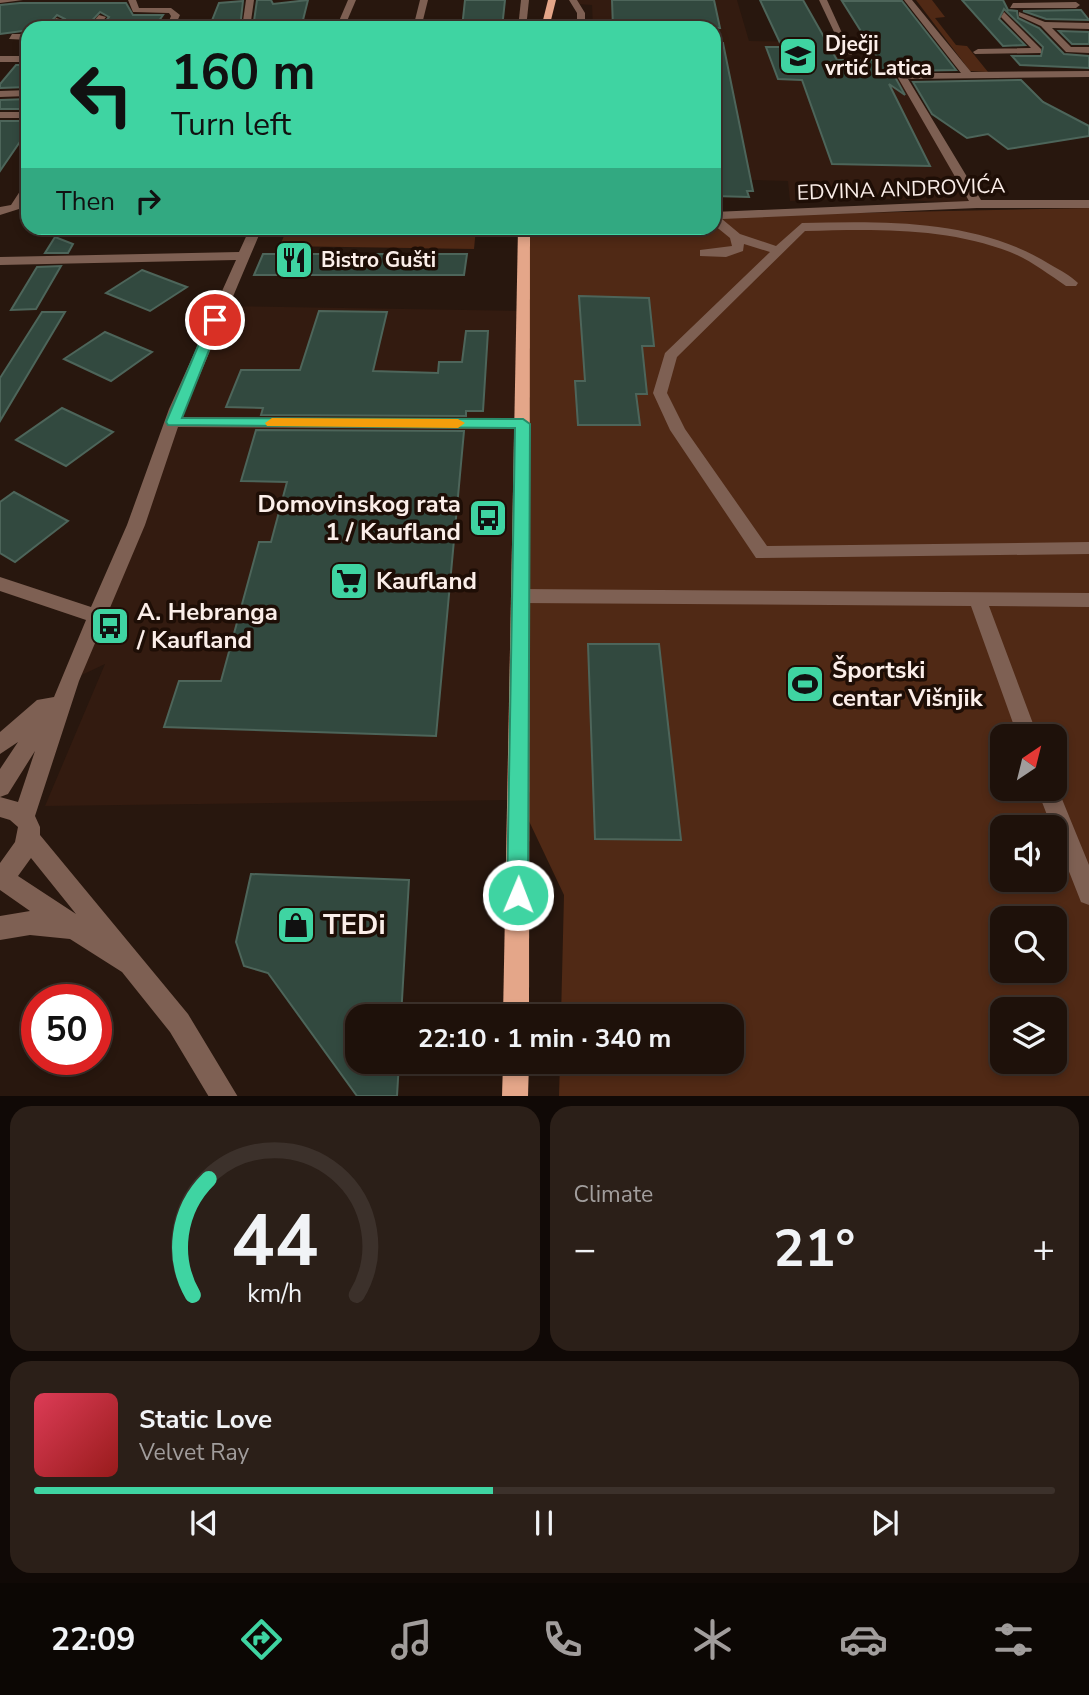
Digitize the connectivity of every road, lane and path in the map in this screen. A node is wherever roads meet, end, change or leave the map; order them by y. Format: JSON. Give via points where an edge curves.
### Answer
{"nodes":[{"id":1,"x":19,"y":0,"type":"edge"},
{"id":2,"x":132,"y":0,"type":"edge"},
{"id":3,"x":250,"y":0,"type":"edge"},
{"id":4,"x":352,"y":0,"type":"edge"},
{"id":5,"x":424,"y":0,"type":"edge"},
{"id":6,"x":524,"y":0,"type":"edge"},
{"id":7,"x":552,"y":0,"type":"edge"},
{"id":8,"x":573,"y":0,"type":"edge"},
{"id":9,"x":822,"y":0,"type":"edge"},
{"id":10,"x":908,"y":0,"type":"edge"},
{"id":11,"x":0,"y":1,"type":"edge"},
{"id":12,"x":1076,"y":5,"type":"dead end"},
{"id":13,"x":1013,"y":6,"type":"dead end"},
{"id":14,"x":1004,"y":15,"type":"dead end"},
{"id":15,"x":102,"y":17,"type":"dead end"},
{"id":16,"x":98,"y":21,"type":"edge"},
{"id":17,"x":173,"y":21,"type":"edge"},
{"id":18,"x":247,"y":21,"type":"edge"},
{"id":19,"x":343,"y":21,"type":"edge"},
{"id":20,"x":419,"y":21,"type":"edge"},
{"id":21,"x":522,"y":21,"type":"edge"},
{"id":22,"x":547,"y":21,"type":"edge"},
{"id":23,"x":581,"y":21,"type":"edge"},
{"id":24,"x":1044,"y":25,"type":"junction"},
{"id":25,"x":1089,"y":26,"type":"edge"},
{"id":26,"x":12,"y":37,"type":"dead end"},
{"id":27,"x":21,"y":37,"type":"edge"},
{"id":28,"x":1050,"y":44,"type":"dead end"},
{"id":29,"x":1089,"y":50,"type":"edge"},
{"id":30,"x":849,"y":52,"type":"dead end"},
{"id":31,"x":978,"y":52,"type":"dead end"},
{"id":32,"x":0,"y":59,"type":"edge"},
{"id":33,"x":21,"y":59,"type":"edge"},
{"id":34,"x":1089,"y":74,"type":"edge"},
{"id":35,"x":968,"y":75,"type":"junction"},
{"id":36,"x":21,"y":93,"type":"edge"},
{"id":37,"x":0,"y":94,"type":"edge"},
{"id":38,"x":21,"y":115,"type":"edge"},
{"id":39,"x":0,"y":116,"type":"edge"},
{"id":40,"x":21,"y":198,"type":"edge"},
{"id":41,"x":977,"y":204,"type":"junction"},
{"id":42,"x":1089,"y":204,"type":"edge"},
{"id":43,"x":0,"y":211,"type":"edge"},
{"id":44,"x":721,"y":217,"type":"edge"},
{"id":45,"x":721,"y":223,"type":"edge"},
{"id":46,"x":254,"y":235,"type":"edge"},
{"id":47,"x":524,"y":235,"type":"edge"},
{"id":48,"x":736,"y":237,"type":"junction"},
{"id":49,"x":777,"y":250,"type":"junction"},
{"id":50,"x":704,"y":253,"type":"dead end"},
{"id":51,"x":246,"y":256,"type":"junction"},
{"id":52,"x":0,"y":261,"type":"edge"},
{"id":53,"x":1071,"y":282,"type":"dead end"},
{"id":54,"x":173,"y":422,"type":"junction"},
{"id":55,"x":523,"y":424,"type":"junction"},
{"id":56,"x":1089,"y":548,"type":"edge"},
{"id":57,"x":0,"y":584,"type":"edge"},
{"id":58,"x":521,"y":596,"type":"junction"},
{"id":59,"x":1089,"y":600,"type":"edge"},
{"id":60,"x":978,"y":601,"type":"junction"},
{"id":61,"x":98,"y":617,"type":"junction"},
{"id":62,"x":69,"y":681,"type":"junction"},
{"id":63,"x":1023,"y":724,"type":"edge"},
{"id":64,"x":0,"y":746,"type":"edge"},
{"id":65,"x":0,"y":787,"type":"edge"},
{"id":66,"x":1053,"y":802,"type":"edge"},
{"id":67,"x":0,"y":807,"type":"edge"},
{"id":68,"x":26,"y":827,"type":"junction"},
{"id":69,"x":0,"y":878,"type":"edge"},
{"id":70,"x":1089,"y":894,"type":"edge"},
{"id":71,"x":0,"y":928,"type":"edge"},
{"id":72,"x":75,"y":928,"type":"junction"},
{"id":73,"x":139,"y":972,"type":"junction"},
{"id":74,"x":516,"y":1004,"type":"edge"},
{"id":75,"x":516,"y":1074,"type":"edge"},
{"id":76,"x":224,"y":1096,"type":"edge"},
{"id":77,"x":515,"y":1096,"type":"edge"}],
"edges":[{"from":1,"to":11,"type":"street"},
{"from":2,"to":17,"type":"street","via":[[136,10],[171,11],[176,15]]},
{"from":3,"to":18,"type":"street"},
{"from":4,"to":19,"type":"street"},
{"from":5,"to":20,"type":"street"},
{"from":6,"to":21,"type":"street"},
{"from":7,"to":22,"type":"main road"},
{"from":8,"to":23,"type":"street"},
{"from":9,"to":30,"type":"street"},
{"from":10,"to":35,"type":"street"},
{"from":12,"to":13,"type":"street"},
{"from":14,"to":31,"type":"street","via":[[1038,51]]},
{"from":15,"to":16,"type":"street"},
{"from":24,"to":25,"type":"street"},
{"from":24,"to":28,"type":"street","via":[[1025,17]]},
{"from":24,"to":29,"type":"street","via":[[1069,50]]},
{"from":26,"to":27,"type":"street"},
{"from":32,"to":33,"type":"street"},
{"from":34,"to":35,"type":"street"},
{"from":35,"to":41,"type":"street","via":[[902,76]]},
{"from":36,"to":37,"type":"street"},
{"from":38,"to":39,"type":"street"},
{"from":40,"to":43,"type":"street","via":[[15,207]]},
{"from":41,"to":42,"type":"street","name":"EDVINA ANDROVIĆA"},
{"from":41,"to":44,"type":"street","name":"EDVINA ANDROVIĆA"},
{"from":45,"to":48,"type":"street"},
{"from":46,"to":51,"type":"street"},
{"from":47,"to":55,"type":"main road"},
{"from":48,"to":49,"type":"street"},
{"from":48,"to":50,"type":"street","via":[[739,248],[734,251]]},
{"from":49,"to":53,"type":"street","via":[[802,227],[929,232],[1016,250]]},
{"from":49,"to":56,"type":"street","via":[[670,356],[660,393],[678,430],[762,553]]},
{"from":51,"to":52,"type":"street"},
{"from":51,"to":54,"type":"street"},
{"from":54,"to":55,"type":"street"},
{"from":54,"to":61,"type":"street"},
{"from":55,"to":58,"type":"main road"},
{"from":57,"to":61,"type":"street"},
{"from":58,"to":60,"type":"street"},
{"from":58,"to":74,"type":"main road"},
{"from":59,"to":60,"type":"street"},
{"from":60,"to":63,"type":"street"},
{"from":61,"to":62,"type":"street"},
{"from":62,"to":64,"type":"street"},
{"from":62,"to":65,"type":"street"},
{"from":62,"to":68,"type":"street"},
{"from":66,"to":70,"type":"street"},
{"from":67,"to":68,"type":"street","via":[[14,809]]},
{"from":68,"to":69,"type":"street","via":[[19,859]]},
{"from":68,"to":73,"type":"street"},
{"from":69,"to":72,"type":"street"},
{"from":71,"to":72,"type":"street","via":[[30,923]]},
{"from":72,"to":73,"type":"street"},
{"from":73,"to":76,"type":"street","via":[[179,1023]]},
{"from":75,"to":77,"type":"main road"}]}
